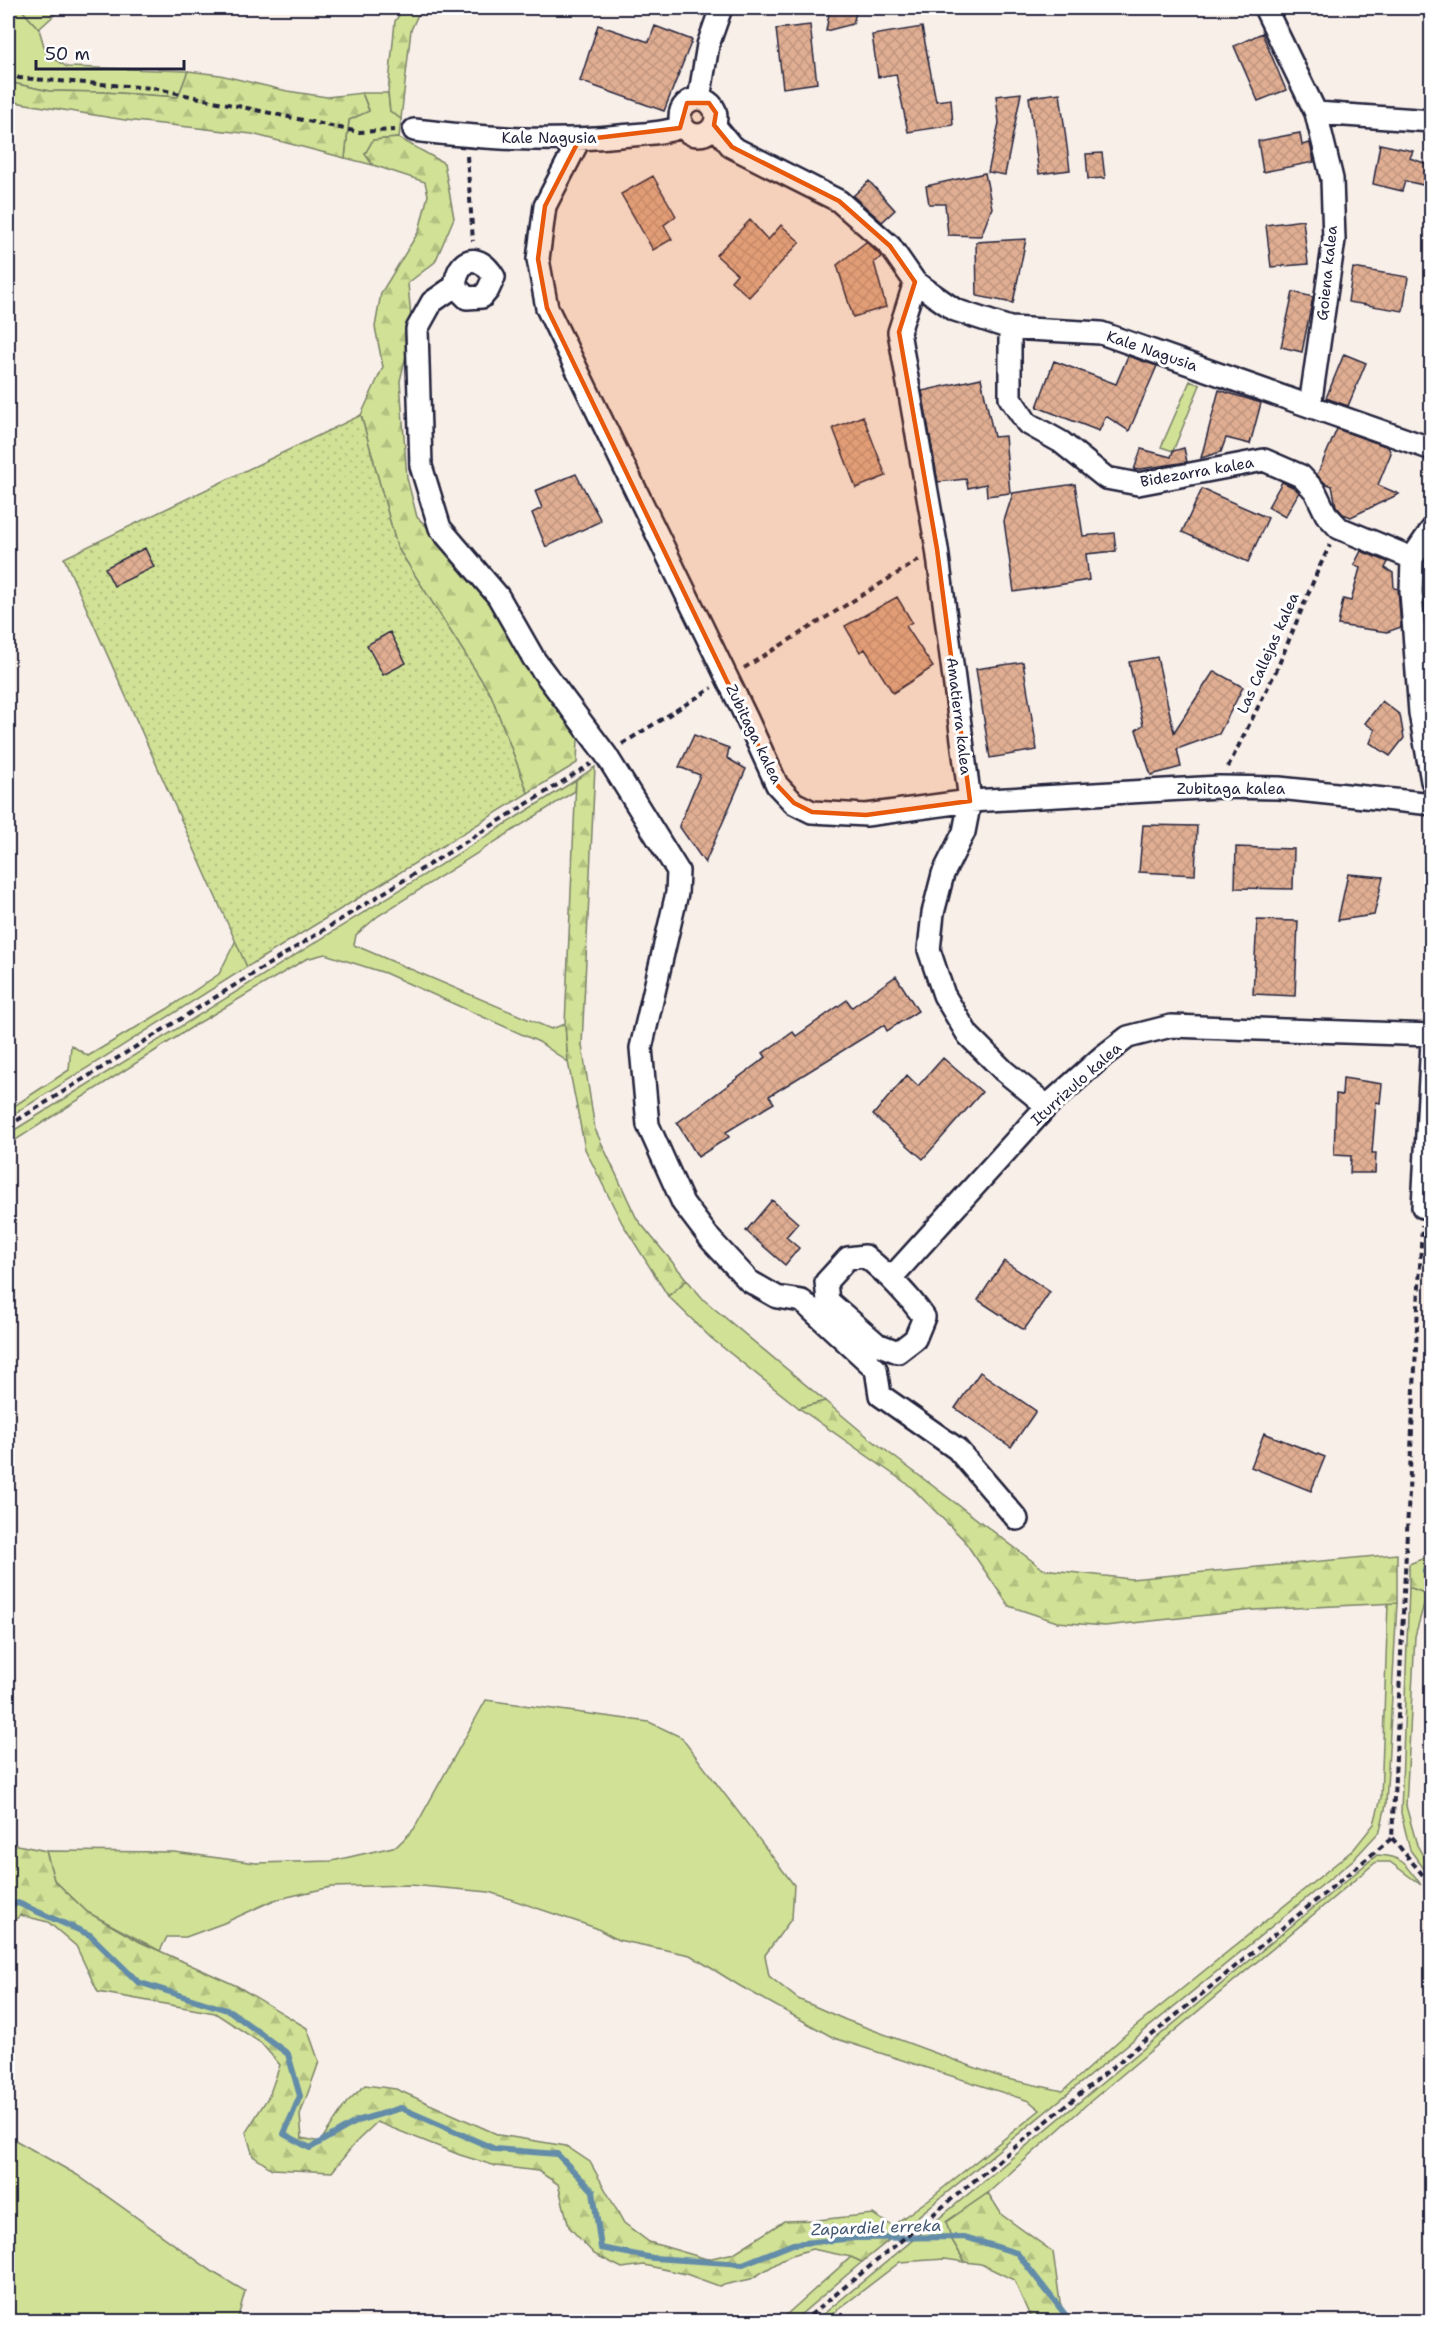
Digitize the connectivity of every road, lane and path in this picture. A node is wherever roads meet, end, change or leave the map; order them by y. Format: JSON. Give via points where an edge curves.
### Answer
{"nodes":[{"id":1,"x":721,"y":8,"type":"edge"},
{"id":2,"x":1268,"y":9,"type":"edge"},
{"id":3,"x":8,"y":72,"type":"edge"},
{"id":4,"x":699,"y":99,"type":"junction"},
{"id":5,"x":1316,"y":113,"type":"junction"},
{"id":6,"x":1431,"y":122,"type":"edge"},
{"id":7,"x":714,"y":125,"type":"junction"},
{"id":8,"x":683,"y":126,"type":"junction"},
{"id":9,"x":414,"y":130,"type":"joint"},
{"id":10,"x":466,"y":136,"type":"junction"},
{"id":11,"x":579,"y":140,"type":"junction"},
{"id":12,"x":474,"y":260,"type":"junction"},
{"id":13,"x":915,"y":282,"type":"junction"},
{"id":14,"x":455,"y":286,"type":"junction"},
{"id":15,"x":1010,"y":328,"type":"junction"},
{"id":16,"x":1310,"y":406,"type":"junction"},
{"id":17,"x":1431,"y":449,"type":"edge"},
{"id":18,"x":1339,"y":528,"type":"junction"},
{"id":19,"x":1431,"y":529,"type":"edge"},
{"id":20,"x":937,"y":549,"type":"junction"},
{"id":21,"x":1412,"y":558,"type":"junction"},
{"id":22,"x":727,"y":678,"type":"junction"},
{"id":23,"x":606,"y":754,"type":"junction"},
{"id":24,"x":1431,"y":781,"type":"edge"},
{"id":25,"x":1219,"y":787,"type":"junction"},
{"id":26,"x":970,"y":801,"type":"junction"},
{"id":27,"x":1431,"y":804,"type":"edge"},
{"id":28,"x":1431,"y":1035,"type":"edge"},
{"id":29,"x":1431,"y":1041,"type":"edge"},
{"id":30,"x":1047,"y":1106,"type":"junction"},
{"id":31,"x":8,"y":1126,"type":"edge"},
{"id":32,"x":1423,"y":1207,"type":"joint"},
{"id":33,"x":892,"y":1277,"type":"junction"},
{"id":34,"x":1017,"y":1519,"type":"dead end"},
{"id":35,"x":1392,"y":1838,"type":"junction"},
{"id":36,"x":1431,"y":1886,"type":"edge"},
{"id":37,"x":802,"y":2322,"type":"edge"}],
"edges":[{"from":1,"to":4,"type":"street","via":[[708,45]]},
{"from":2,"to":5,"type":"street","name":"Goiena kalea"},
{"from":3,"to":9,"type":"path","via":[[19,78],[153,88],[358,132]]},
{"from":4,"to":7,"type":"street","via":[[709,103],[716,113]]},
{"from":4,"to":8,"type":"street","via":[[683,108]]},
{"from":5,"to":6,"type":"street"},
{"from":5,"to":16,"type":"street","name":"Goiena kalea","via":[[1332,178],[1334,240]]},
{"from":7,"to":8,"type":"street","via":[[699,135]]},
{"from":7,"to":13,"type":"street","name":"Kale Nagusia","via":[[732,147],[838,201],[890,246]]},
{"from":8,"to":11,"type":"street","name":"Kale Nagusia","via":[[668,132]]},
{"from":9,"to":10,"type":"street","name":"Kale Nagusia"},
{"from":10,"to":11,"type":"street","name":"Kale Nagusia"},
{"from":10,"to":12,"type":"path"},
{"from":11,"to":22,"type":"street","name":"Zubitaga kalea","via":[[545,206],[538,259],[547,308]]},
{"from":12,"to":14,"type":"street","via":[[465,262],[456,273]]},
{"from":12,"to":14,"type":"street","via":[[487,266],[494,277],[488,290],[482,297],[467,298]]},
{"from":13,"to":15,"type":"street","name":"Kale Nagusia","via":[[956,310]]},
{"from":13,"to":20,"type":"street","name":"Amatierra kalea","via":[[899,332]]},
{"from":14,"to":23,"type":"street","via":[[432,302],[417,329],[421,466],[440,528],[498,596],[534,658]]},
{"from":15,"to":16,"type":"street","name":"Kale Nagusia","via":[[1101,333]]},
{"from":15,"to":18,"type":"street","name":"Bidezarra kalea","via":[[1010,398],[1027,423],[1061,442],[1106,478],[1138,484],[1264,460],[1301,476],[1315,490],[1326,514]]},
{"from":16,"to":17,"type":"street","name":"Kale Nagusia"},
{"from":18,"to":21,"type":"street"},
{"from":18,"to":25,"type":"path","name":"Las Callejas kalea"},
{"from":19,"to":21,"type":"street"},
{"from":20,"to":22,"type":"path"},
{"from":20,"to":26,"type":"street","name":"Amatierra kalea"},
{"from":21,"to":24,"type":"street","via":[[1420,712]]},
{"from":22,"to":23,"type":"path"},
{"from":22,"to":26,"type":"street","name":"Zubitaga kalea","via":[[777,785],[794,803],[812,812],[866,815]]},
{"from":23,"to":31,"type":"path"},
{"from":23,"to":34,"type":"street","via":[[678,871],[677,893],[641,1048],[648,1125],[683,1203],[749,1281],[777,1297],[802,1300],[876,1370],[880,1395],[957,1449]]},
{"from":25,"to":26,"type":"street","name":"Zubitaga kalea"},
{"from":25,"to":27,"type":"street","name":"Zubitaga kalea","via":[[1279,788]]},
{"from":26,"to":30,"type":"street","name":"Amatierra kalea","via":[[964,832],[943,874],[929,950],[944,995],[968,1035]]},
{"from":28,"to":30,"type":"street","name":"Iturrizulo kalea","via":[[1171,1026],[1128,1037]]},
{"from":29,"to":32,"type":"street"},
{"from":30,"to":33,"type":"street","name":"Iturrizulo kalea"},
{"from":32,"to":35,"type":"path"},
{"from":33,"to":33,"type":"street","via":[[865,1256],[848,1258],[826,1282],[828,1301],[877,1344],[898,1352],[915,1338],[924,1317]]},
{"from":35,"to":36,"type":"path"},
{"from":35,"to":37,"type":"path"}]}
